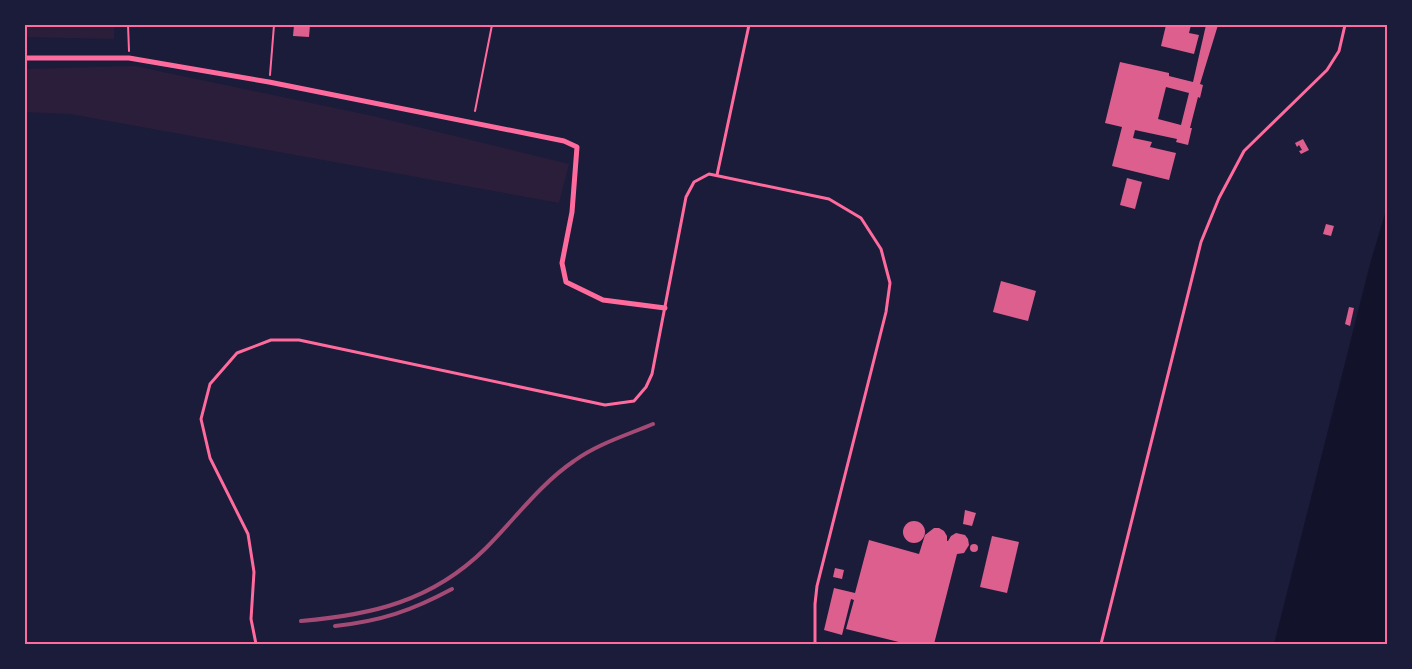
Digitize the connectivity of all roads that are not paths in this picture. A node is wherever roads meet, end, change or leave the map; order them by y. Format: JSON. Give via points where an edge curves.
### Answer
{"nodes":[{"id":1,"x":749,"y":25,"type":"edge"},
{"id":2,"x":1345,"y":25,"type":"edge"},
{"id":3,"x":25,"y":58,"type":"edge"},
{"id":4,"x":717,"y":175,"type":"junction"},
{"id":5,"x":665,"y":308,"type":"junction"},
{"id":6,"x":256,"y":644,"type":"edge"},
{"id":7,"x":815,"y":644,"type":"edge"},
{"id":8,"x":1101,"y":644,"type":"edge"}],
"edges":[{"from":1,"to":4,"type":"lane"},
{"from":2,"to":8,"type":"lane","via":[[1339,51],[1326,70],[1244,151],[1219,198],[1201,242]]},
{"from":3,"to":5,"type":"street","via":[[129,58],[269,82],[564,141],[577,147],[572,212],[562,262],[566,282],[603,300]]},
{"from":4,"to":5,"type":"lane","via":[[709,174],[694,182],[686,196]]},
{"from":4,"to":7,"type":"lane","via":[[828,199],[861,218],[881,249],[890,283],[886,312],[817,586]]},
{"from":5,"to":6,"type":"lane","via":[[652,374],[634,402],[605,405],[299,340],[271,340],[238,353],[210,384],[201,419],[210,458],[248,534],[254,572],[251,619]]}]}
